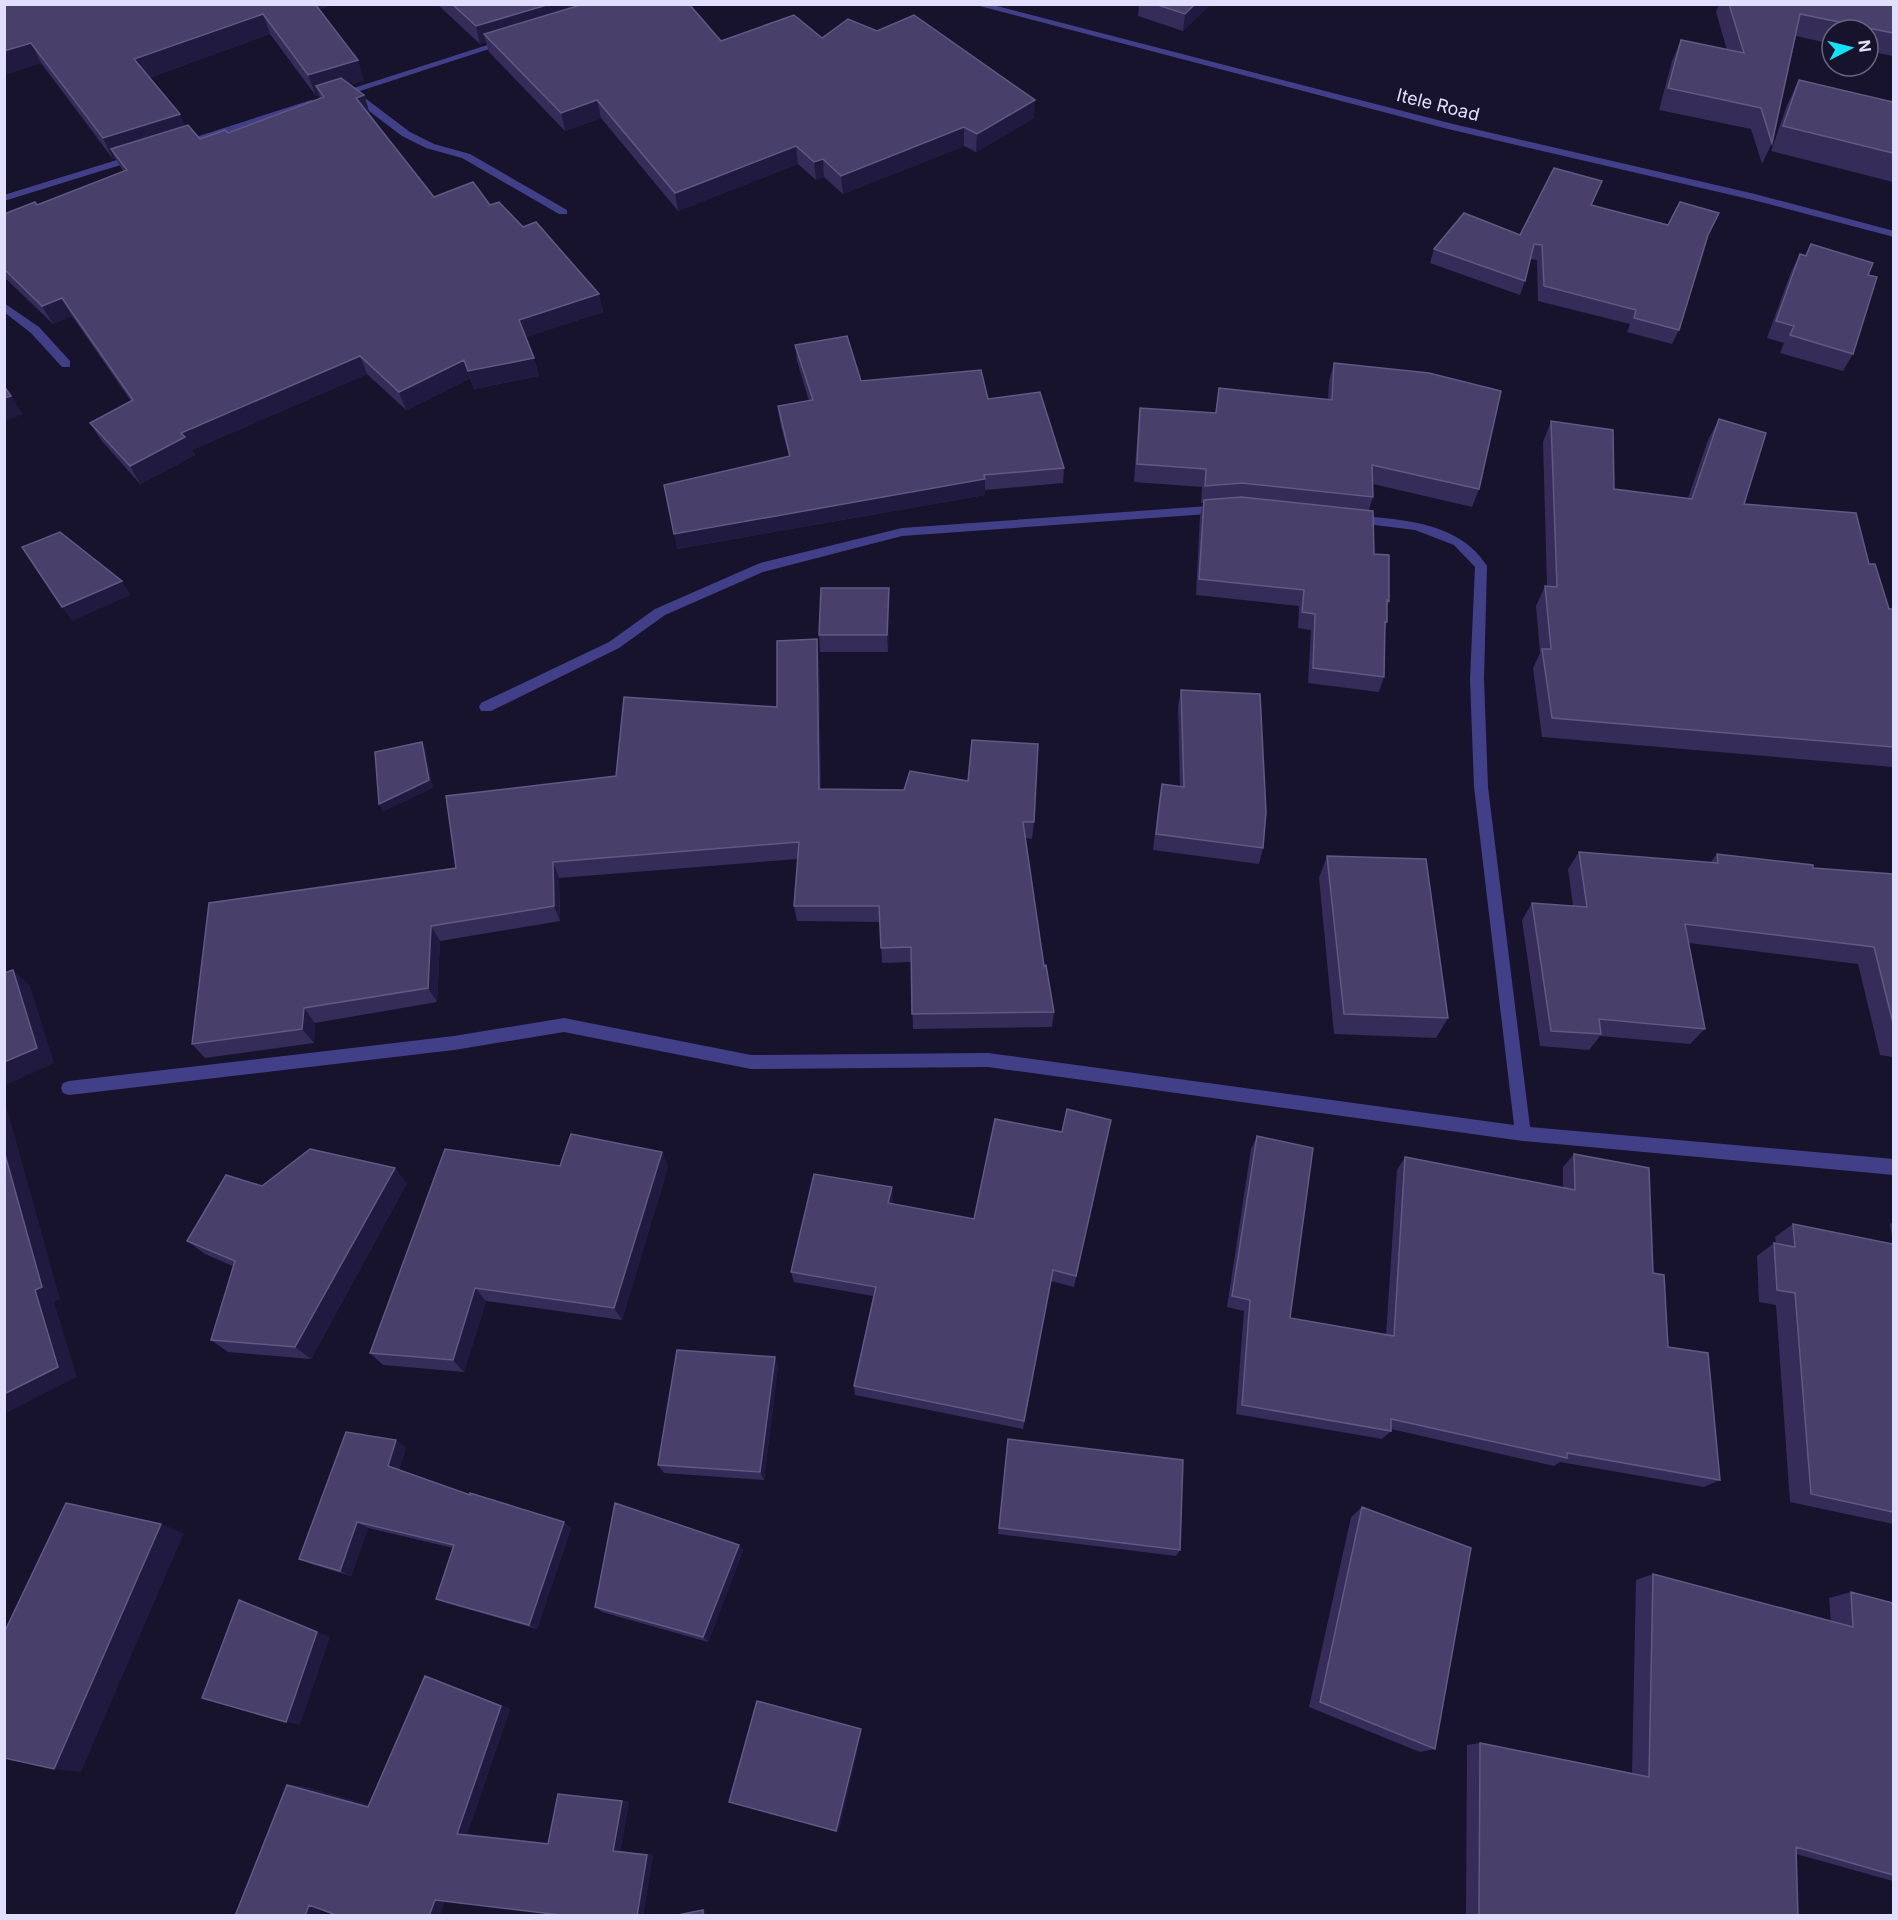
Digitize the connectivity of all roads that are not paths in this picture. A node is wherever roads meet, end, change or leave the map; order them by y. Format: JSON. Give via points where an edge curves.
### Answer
{"nodes":[{"id":1,"x":976,"y":4,"type":"edge"},
{"id":2,"x":521,"y":37,"type":"edge"},
{"id":3,"x":350,"y":91,"type":"junction"},
{"id":4,"x":328,"y":98,"type":"edge"},
{"id":5,"x":317,"y":101,"type":"edge"},
{"id":6,"x":172,"y":146,"type":"edge"},
{"id":7,"x":149,"y":153,"type":"edge"},
{"id":8,"x":4,"y":198,"type":"edge"},
{"id":9,"x":563,"y":212,"type":"dead end"},
{"id":10,"x":1893,"y":234,"type":"edge"},
{"id":11,"x":4,"y":306,"type":"edge"},
{"id":12,"x":66,"y":364,"type":"dead end"},
{"id":13,"x":1238,"y":507,"type":"edge"},
{"id":14,"x":1345,"y":519,"type":"edge"},
{"id":15,"x":486,"y":707,"type":"dead end"},
{"id":16,"x":69,"y":1088,"type":"dead end"},
{"id":17,"x":1522,"y":1134,"type":"junction"},
{"id":18,"x":1893,"y":1167,"type":"edge"}],
"edges":[{"from":1,"to":10,"type":"street","name":"Itele Road","via":[[1452,127],[1755,196]]},
{"from":2,"to":3,"type":"street"},
{"from":3,"to":4,"type":"street"},
{"from":3,"to":9,"type":"street","via":[[406,134],[430,146],[466,156]]},
{"from":5,"to":6,"type":"street"},
{"from":7,"to":8,"type":"street"},
{"from":11,"to":12,"type":"street","via":[[35,330]]},
{"from":13,"to":15,"type":"street","via":[[902,532],[760,568],[660,612],[614,645]]},
{"from":14,"to":17,"type":"street","via":[[1416,526],[1458,542],[1481,566],[1477,678],[1481,788]]},
{"from":16,"to":17,"type":"street","via":[[454,1043],[564,1025],[751,1062],[988,1060]]},
{"from":17,"to":18,"type":"street"}]}
